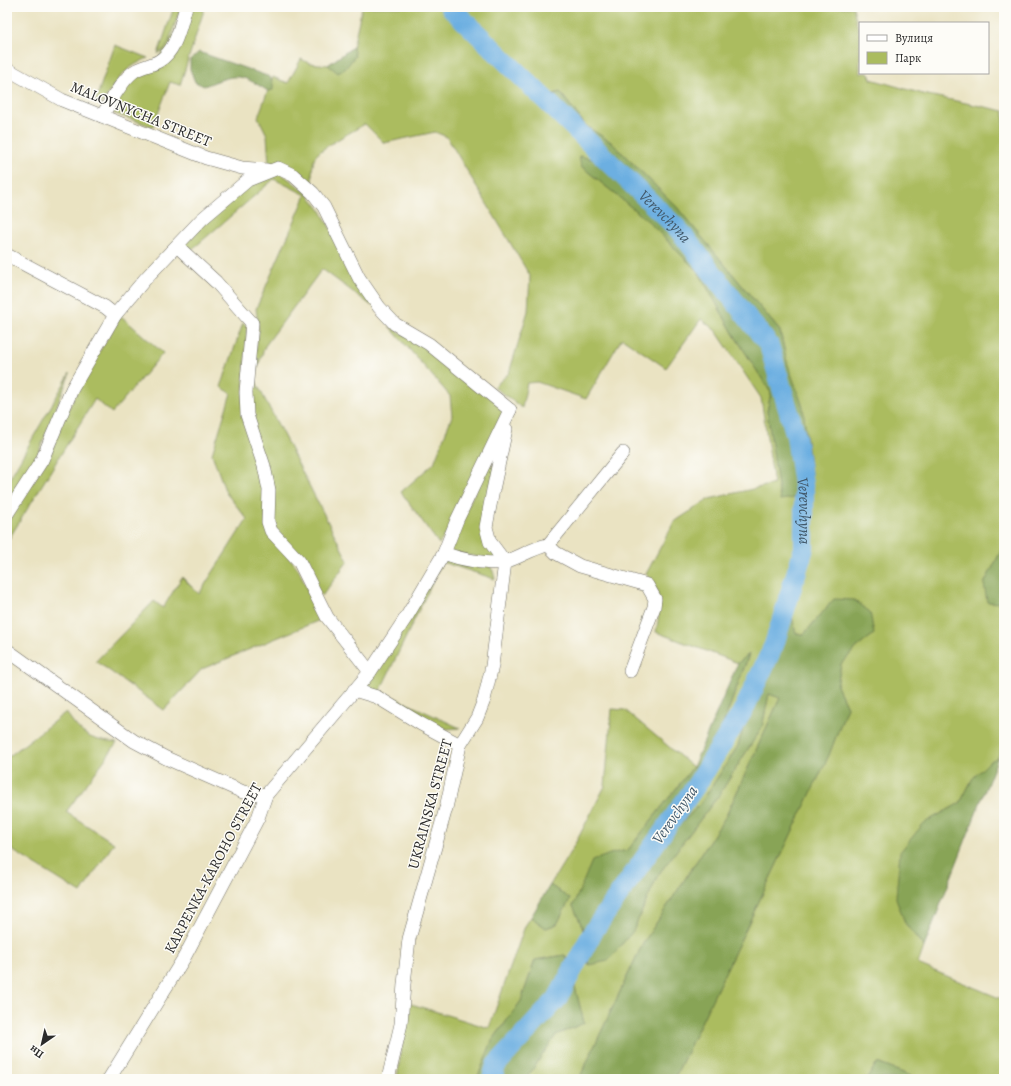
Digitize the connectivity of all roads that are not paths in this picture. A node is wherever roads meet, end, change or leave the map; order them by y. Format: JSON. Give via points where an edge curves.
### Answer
{"nodes":[{"id":1,"x":186,"y":7,"type":"edge"},
{"id":2,"x":7,"y":70,"type":"edge"},
{"id":3,"x":102,"y":116,"type":"junction"},
{"id":4,"x":274,"y":169,"type":"junction"},
{"id":5,"x":177,"y":246,"type":"junction"},
{"id":6,"x":7,"y":255,"type":"edge"},
{"id":7,"x":115,"y":315,"type":"junction"},
{"id":8,"x":510,"y":410,"type":"junction"},
{"id":9,"x":623,"y":453,"type":"dead end"},
{"id":10,"x":7,"y":514,"type":"edge"},
{"id":11,"x":548,"y":546,"type":"junction"},
{"id":12,"x":444,"y":553,"type":"junction"},
{"id":13,"x":505,"y":562,"type":"junction"},
{"id":14,"x":7,"y":650,"type":"edge"},
{"id":15,"x":630,"y":671,"type":"dead end"},
{"id":16,"x":370,"y":672,"type":"junction"},
{"id":17,"x":354,"y":690,"type":"junction"},
{"id":18,"x":460,"y":745,"type":"junction"},
{"id":19,"x":266,"y":795,"type":"junction"},
{"id":20,"x":109,"y":1079,"type":"edge"},
{"id":21,"x":388,"y":1079,"type":"edge"}],
"edges":[{"from":1,"to":3,"type":"street","via":[[168,54],[132,72]]},
{"from":2,"to":3,"type":"street","name":"MALOVNYCHA STREET","via":[[62,100]]},
{"from":3,"to":4,"type":"street","name":"MALOVNYCHA STREET","via":[[219,163],[242,168]]},
{"from":4,"to":5,"type":"street","via":[[248,180],[202,220]]},
{"from":4,"to":8,"type":"street","via":[[293,175],[324,207],[359,278],[379,307],[395,324],[429,344]]},
{"from":5,"to":7,"type":"street"},
{"from":5,"to":16,"type":"street","via":[[216,282],[252,323],[246,392],[247,415],[269,490],[268,522],[271,531],[299,561],[327,617]]},
{"from":6,"to":7,"type":"street","via":[[105,307]]},
{"from":7,"to":10,"type":"street","via":[[72,389],[42,460]]},
{"from":8,"to":12,"type":"street","name":"KARPENKA-KAROHO STREET","via":[[457,520]]},
{"from":8,"to":13,"type":"street","via":[[486,527],[490,542]]},
{"from":9,"to":11,"type":"street"},
{"from":11,"to":13,"type":"street","via":[[536,547]]},
{"from":11,"to":15,"type":"street","via":[[580,566],[642,583],[650,589],[655,599],[654,607]]},
{"from":12,"to":13,"type":"street","via":[[489,563]]},
{"from":12,"to":16,"type":"street","name":"KARPENKA-KAROHO STREET"},
{"from":13,"to":18,"type":"street","name":"UKRAINSKA STREET","via":[[492,666],[484,700],[477,718]]},
{"from":14,"to":19,"type":"street","via":[[134,741],[243,792]]},
{"from":16,"to":17,"type":"street","name":"KARPENKA-KAROHO STREET"},
{"from":17,"to":18,"type":"street","via":[[377,697]]},
{"from":17,"to":19,"type":"street","name":"KARPENKA-KAROHO STREET"},
{"from":18,"to":21,"type":"street","name":"UKRAINSKA STREET","via":[[446,808],[409,938],[401,1024]]},
{"from":19,"to":20,"type":"street","name":"KARPENKA-KAROHO STREET","via":[[258,818],[184,958]]}]}
